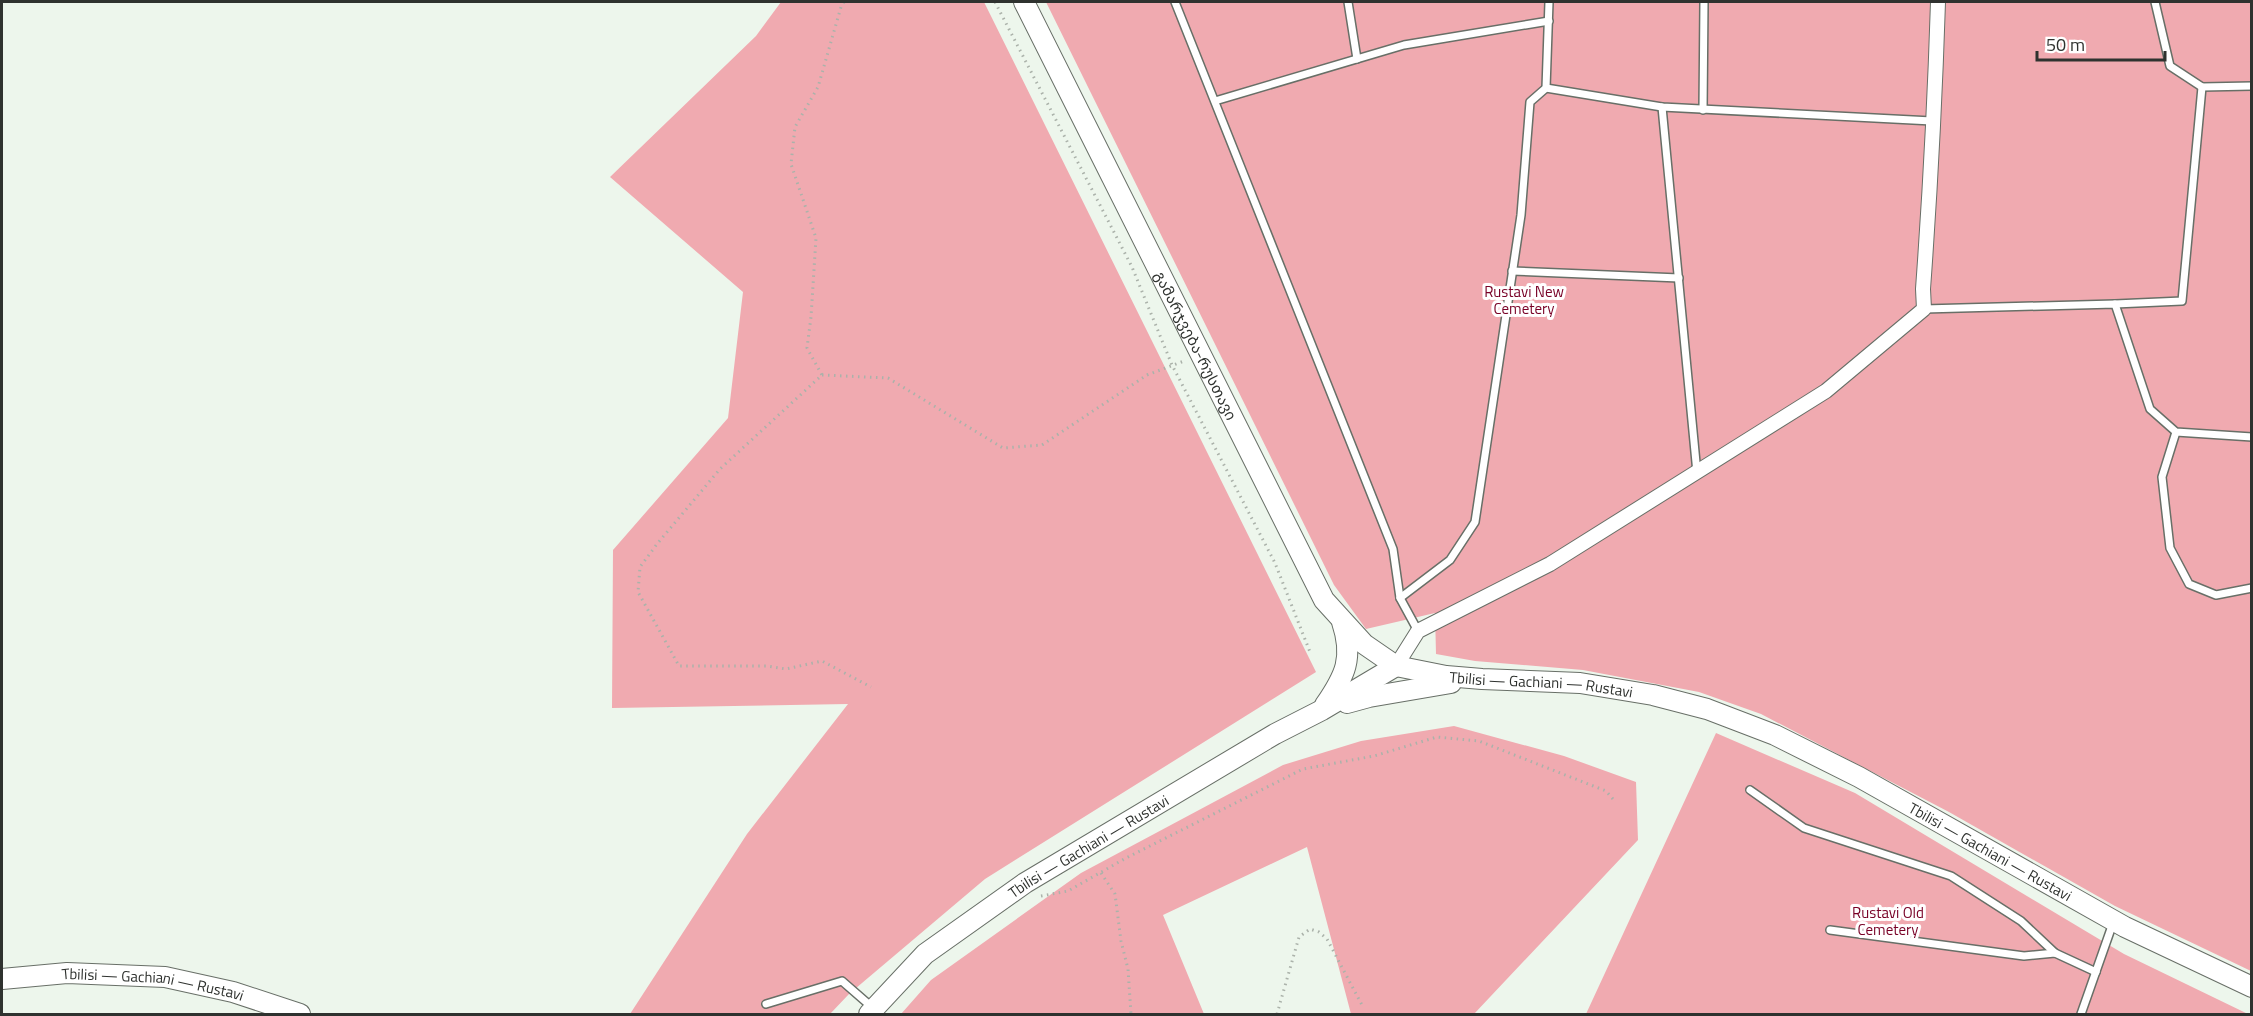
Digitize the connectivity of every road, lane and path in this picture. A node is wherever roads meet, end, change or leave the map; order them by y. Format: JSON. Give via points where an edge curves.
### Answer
{"nodes":[{"id":1,"x":844,"y":2,"type":"edge"},
{"id":2,"x":995,"y":2,"type":"edge"},
{"id":3,"x":1024,"y":2,"type":"edge"},
{"id":4,"x":1175,"y":2,"type":"edge"},
{"id":5,"x":1348,"y":2,"type":"edge"},
{"id":6,"x":1549,"y":2,"type":"edge"},
{"id":7,"x":1704,"y":2,"type":"edge"},
{"id":8,"x":1938,"y":2,"type":"edge"},
{"id":9,"x":2155,"y":2,"type":"edge"},
{"id":10,"x":1549,"y":21,"type":"junction"},
{"id":11,"x":1357,"y":59,"type":"junction"},
{"id":12,"x":2252,"y":86,"type":"edge"},
{"id":13,"x":2202,"y":87,"type":"junction"},
{"id":14,"x":1546,"y":88,"type":"junction"},
{"id":15,"x":1215,"y":101,"type":"junction"},
{"id":16,"x":1662,"y":107,"type":"junction"},
{"id":17,"x":1703,"y":110,"type":"junction"},
{"id":18,"x":1932,"y":121,"type":"junction"},
{"id":19,"x":1512,"y":271,"type":"junction"},
{"id":20,"x":1679,"y":278,"type":"junction"},
{"id":21,"x":2115,"y":304,"type":"junction"},
{"id":22,"x":1924,"y":309,"type":"junction"},
{"id":23,"x":1201,"y":354,"type":"junction"},
{"id":24,"x":1172,"y":365,"type":"junction"},
{"id":25,"x":822,"y":375,"type":"junction"},
{"id":26,"x":2176,"y":432,"type":"junction"},
{"id":27,"x":2252,"y":437,"type":"edge"},
{"id":28,"x":1697,"y":473,"type":"junction"},
{"id":29,"x":2252,"y":588,"type":"edge"},
{"id":30,"x":1400,"y":598,"type":"junction"},
{"id":31,"x":1342,"y":622,"type":"junction"},
{"id":32,"x":1418,"y":631,"type":"junction"},
{"id":33,"x":1310,"y":652,"type":"dead end"},
{"id":34,"x":1396,"y":666,"type":"junction"},
{"id":35,"x":1482,"y":680,"type":"junction"},
{"id":36,"x":871,"y":687,"type":"dead end"},
{"id":37,"x":1322,"y":710,"type":"junction"},
{"id":38,"x":1750,"y":790,"type":"dead end"},
{"id":39,"x":1613,"y":799,"type":"dead end"},
{"id":40,"x":1101,"y":873,"type":"junction"},
{"id":41,"x":1039,"y":897,"type":"dead end"},
{"id":42,"x":2114,"y":921,"type":"junction"},
{"id":43,"x":1830,"y":930,"type":"dead end"},
{"id":44,"x":2055,"y":953,"type":"junction"},
{"id":45,"x":2096,"y":972,"type":"junction"},
{"id":46,"x":2,"y":979,"type":"edge"},
{"id":47,"x":2252,"y":987,"type":"edge"},
{"id":48,"x":766,"y":1004,"type":"dead end"},
{"id":49,"x":1363,"y":1007,"type":"dead end"},
{"id":50,"x":872,"y":1012,"type":"edge"},
{"id":51,"x":300,"y":1014,"type":"edge"},
{"id":52,"x":1131,"y":1014,"type":"edge"},
{"id":53,"x":1277,"y":1014,"type":"edge"},
{"id":54,"x":2081,"y":1014,"type":"edge"}],
"edges":[{"from":1,"to":25,"type":"path","via":[[818,87],[795,127],[791,164],[816,238],[807,348]]},
{"from":2,"to":24,"type":"path","via":[[1132,267]]},
{"from":3,"to":23,"type":"main road","name":"გამარჯვება-რუსთავი"},
{"from":4,"to":15,"type":"lane"},
{"from":5,"to":11,"type":"lane"},
{"from":6,"to":10,"type":"lane"},
{"from":7,"to":17,"type":"lane"},
{"from":8,"to":18,"type":"street"},
{"from":9,"to":13,"type":"lane","via":[[2170,66]]},
{"from":10,"to":11,"type":"lane","via":[[1404,45]]},
{"from":10,"to":14,"type":"lane"},
{"from":11,"to":15,"type":"lane"},
{"from":12,"to":13,"type":"lane"},
{"from":13,"to":21,"type":"lane","via":[[2182,301]]},
{"from":14,"to":16,"type":"lane"},
{"from":14,"to":19,"type":"lane","via":[[1530,102],[1521,215]]},
{"from":15,"to":30,"type":"lane","via":[[1393,549]]},
{"from":16,"to":17,"type":"lane"},
{"from":16,"to":20,"type":"lane"},
{"from":17,"to":18,"type":"lane"},
{"from":18,"to":22,"type":"street"},
{"from":19,"to":20,"type":"lane"},
{"from":19,"to":30,"type":"lane","via":[[1475,522],[1450,560]]},
{"from":20,"to":28,"type":"lane"},
{"from":21,"to":22,"type":"lane"},
{"from":21,"to":26,"type":"lane","via":[[2150,409]]},
{"from":22,"to":28,"type":"street","via":[[1826,392]]},
{"from":23,"to":24,"type":"path"},
{"from":23,"to":31,"type":"main road","name":"გამარჯვება-რუსთავი","via":[[1324,600]]},
{"from":24,"to":25,"type":"path","via":[[1147,375],[1042,445],[1003,448],[888,378]]},
{"from":24,"to":33,"type":"path","via":[[1275,563]]},
{"from":25,"to":36,"type":"path","via":[[713,477],[640,567],[638,592],[679,666],[786,669],[822,661]]},
{"from":26,"to":27,"type":"lane"},
{"from":26,"to":29,"type":"lane","via":[[2162,477],[2170,548],[2189,584],[2216,595]]},
{"from":28,"to":32,"type":"street","via":[[1550,564]]},
{"from":30,"to":32,"type":"lane"},
{"from":31,"to":34,"type":"main road","name":"გამარჯვება-რუსთავი","via":[[1364,644]]},
{"from":31,"to":37,"type":"main road","via":[[1347,636],[1346,664],[1341,681]]},
{"from":32,"to":34,"type":"street"},
{"from":34,"to":35,"type":"main road","name":"Tbilisi — Gachiani — Rustavi"},
{"from":34,"to":37,"type":"main road","name":"Tbilisi — Gachiani — Rustavi"},
{"from":35,"to":37,"type":"main road","via":[[1380,695]]},
{"from":35,"to":42,"type":"main road","name":"Tbilisi — Gachiani — Rustavi","via":[[1580,683],[1642,694],[1707,710],[1775,735],[1878,788]]},
{"from":37,"to":50,"type":"main road","name":"Tbilisi — Gachiani — Rustavi","via":[[1025,883],[925,954]]},
{"from":38,"to":44,"type":"lane","via":[[1804,828],[1950,876],[2021,921]]},
{"from":39,"to":40,"type":"path","via":[[1606,791],[1479,741],[1437,737],[1374,756],[1303,769]]},
{"from":40,"to":41,"type":"path","via":[[1068,891]]},
{"from":40,"to":52,"type":"path","via":[[1115,894]]},
{"from":42,"to":45,"type":"lane"},
{"from":42,"to":47,"type":"main road","name":"Tbilisi — Gachiani — Rustavi"},
{"from":43,"to":44,"type":"lane","via":[[2024,956]]},
{"from":44,"to":45,"type":"lane"},
{"from":45,"to":54,"type":"lane"},
{"from":46,"to":51,"type":"main road","name":"Tbilisi — Gachiani — Rustavi","via":[[67,973],[165,977],[233,992]]},
{"from":48,"to":50,"type":"lane","via":[[842,981]]},
{"from":49,"to":53,"type":"path","via":[[1327,939],[1310,929],[1299,937]]}]}
